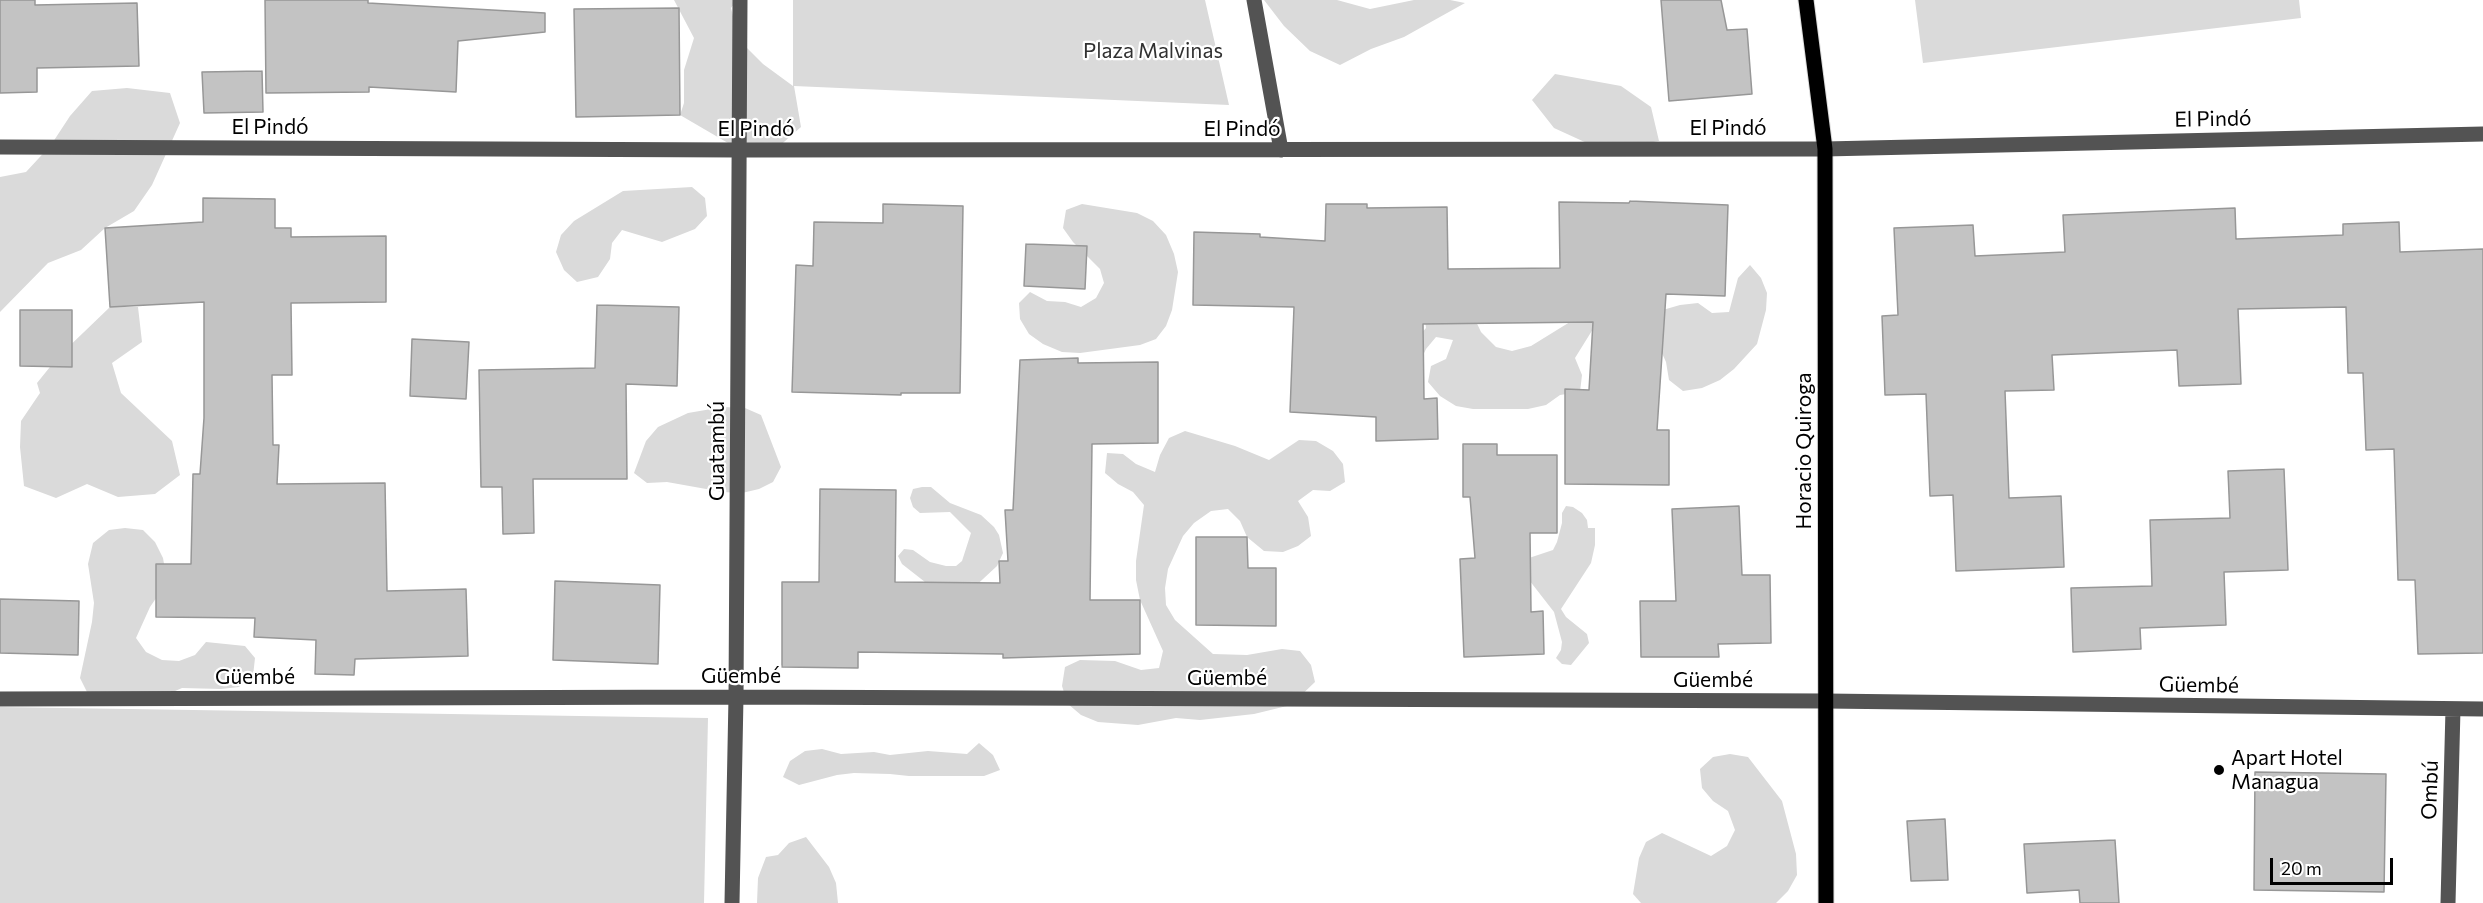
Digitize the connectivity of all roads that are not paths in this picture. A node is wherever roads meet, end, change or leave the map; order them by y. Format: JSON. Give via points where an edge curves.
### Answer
{"nodes":[{"id":1,"x":740,"y":0,"type":"edge"},
{"id":2,"x":1254,"y":0,"type":"edge"},
{"id":3,"x":1806,"y":0,"type":"edge"},
{"id":4,"x":2483,"y":134,"type":"edge"},
{"id":5,"x":0,"y":147,"type":"edge"},
{"id":6,"x":1825,"y":149,"type":"junction"},
{"id":7,"x":740,"y":150,"type":"junction"},
{"id":8,"x":1281,"y":150,"type":"junction"},
{"id":9,"x":736,"y":697,"type":"junction"},
{"id":10,"x":0,"y":699,"type":"edge"},
{"id":11,"x":1826,"y":701,"type":"junction"},
{"id":12,"x":2453,"y":709,"type":"junction"},
{"id":13,"x":2483,"y":709,"type":"edge"},
{"id":14,"x":732,"y":903,"type":"edge"},
{"id":15,"x":1826,"y":903,"type":"edge"},
{"id":16,"x":2448,"y":903,"type":"edge"}],
"edges":[{"from":1,"to":7,"type":"street","name":"Guatambú"},
{"from":2,"to":8,"type":"street"},
{"from":3,"to":6,"type":"main road","name":"Horacio Quiroga"},
{"from":4,"to":6,"type":"street","name":"El Pindó"},
{"from":5,"to":7,"type":"street","name":"El Pindó"},
{"from":6,"to":8,"type":"street","name":"El Pindó"},
{"from":6,"to":11,"type":"main road","name":"Horacio Quiroga"},
{"from":7,"to":8,"type":"street","name":"El Pindó"},
{"from":7,"to":9,"type":"street","name":"Guatambú"},
{"from":9,"to":10,"type":"street","name":"Güembé"},
{"from":9,"to":11,"type":"street","name":"Güembé"},
{"from":9,"to":14,"type":"street","name":"Guatambú"},
{"from":11,"to":12,"type":"street","name":"Güembé"},
{"from":11,"to":15,"type":"main road","name":"Horacio Quiroga"},
{"from":12,"to":13,"type":"street"},
{"from":12,"to":16,"type":"street","name":"Ombú"}]}
